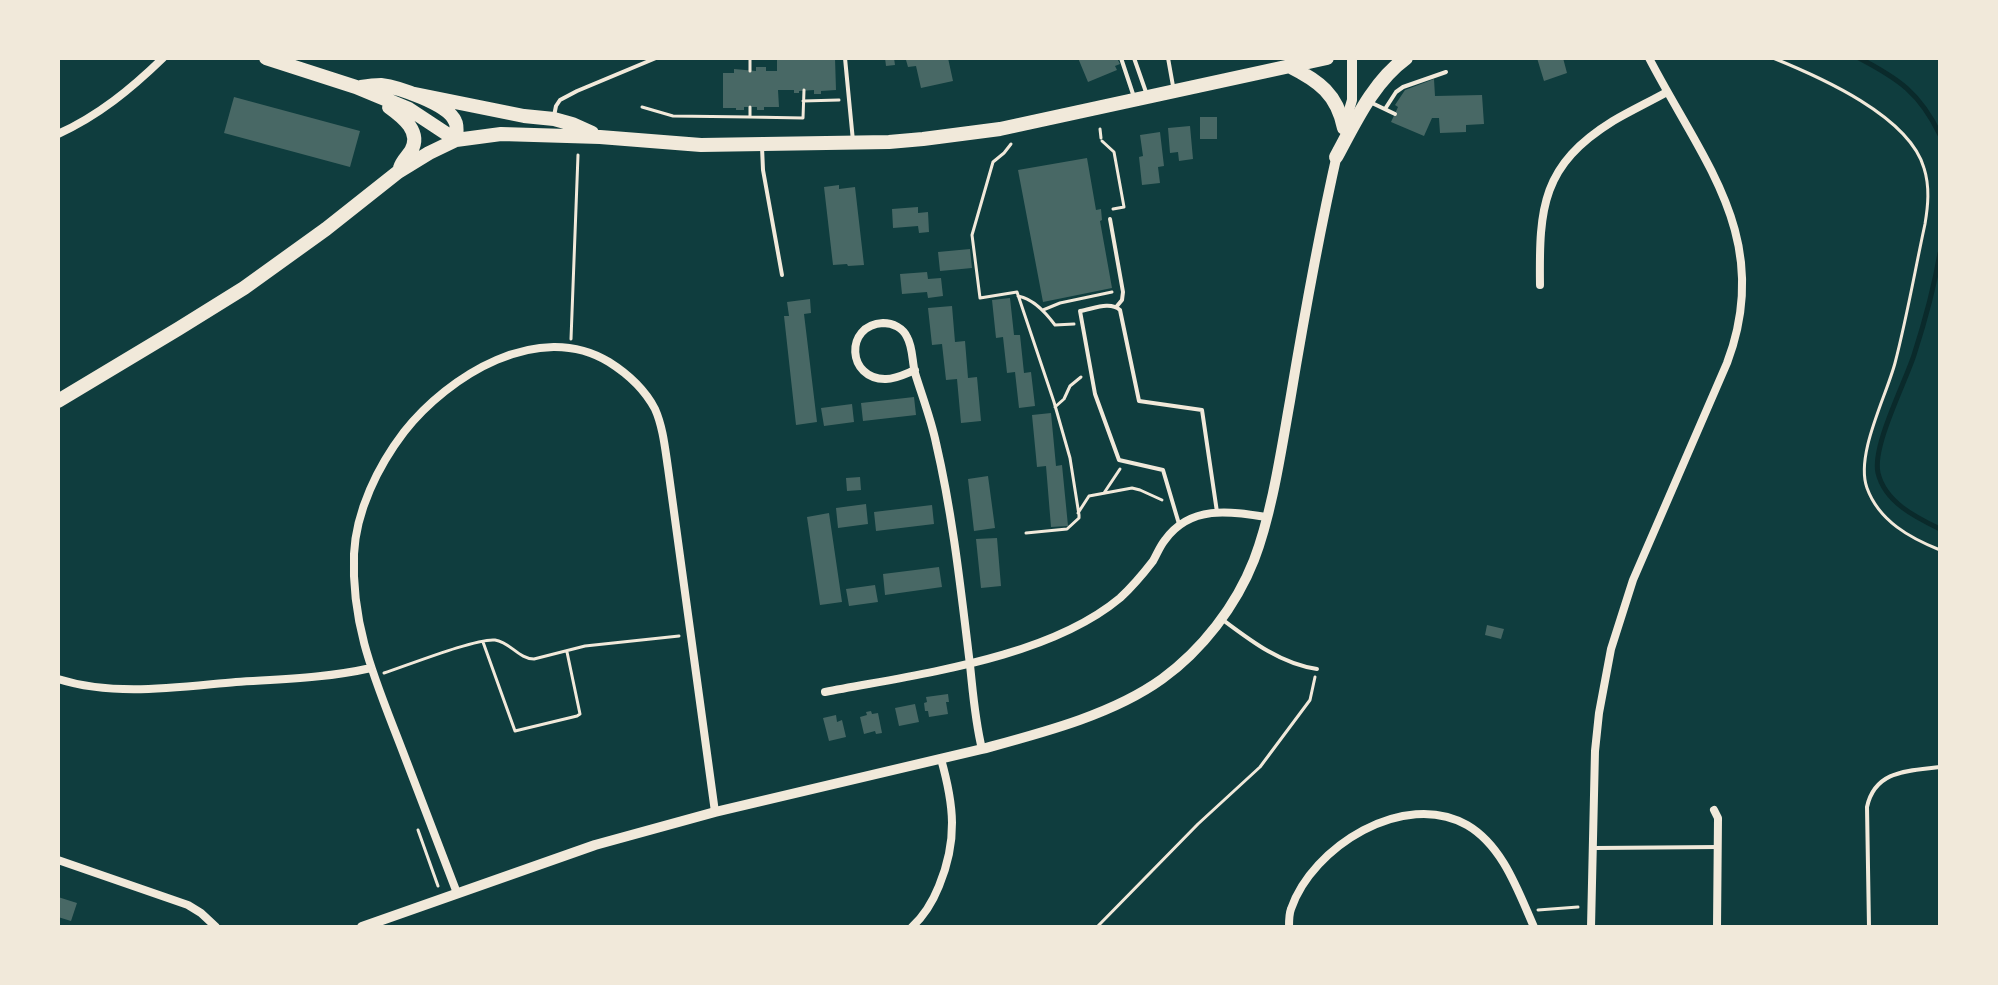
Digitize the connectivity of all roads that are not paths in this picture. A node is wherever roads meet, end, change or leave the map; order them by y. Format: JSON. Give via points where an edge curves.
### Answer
{"nodes":[{"id":1,"x":163,"y":58,"type":"edge"},
{"id":2,"x":266,"y":58,"type":"edge"},
{"id":3,"x":656,"y":58,"type":"edge"},
{"id":4,"x":845,"y":58,"type":"edge"},
{"id":5,"x":1121,"y":58,"type":"edge"},
{"id":6,"x":1134,"y":58,"type":"edge"},
{"id":7,"x":1168,"y":58,"type":"edge"},
{"id":8,"x":1327,"y":58,"type":"edge"},
{"id":9,"x":1352,"y":58,"type":"edge"},
{"id":10,"x":1406,"y":58,"type":"edge"},
{"id":11,"x":1649,"y":58,"type":"edge"},
{"id":12,"x":1270,"y":64,"type":"edge"},
{"id":13,"x":1289,"y":66,"type":"junction"},
{"id":14,"x":1446,"y":72,"type":"dead end"},
{"id":15,"x":356,"y":87,"type":"junction"},
{"id":16,"x":1175,"y":92,"type":"junction"},
{"id":17,"x":1667,"y":92,"type":"junction"},
{"id":18,"x":415,"y":94,"type":"junction"},
{"id":19,"x":383,"y":99,"type":"junction"},
{"id":20,"x":1142,"y":99,"type":"junction"},
{"id":21,"x":1368,"y":101,"type":"junction"},
{"id":22,"x":1385,"y":109,"type":"junction"},
{"id":23,"x":1395,"y":114,"type":"dead end"},
{"id":24,"x":554,"y":119,"type":"junction"},
{"id":25,"x":1344,"y":128,"type":"junction"},
{"id":26,"x":58,"y":134,"type":"edge"},
{"id":27,"x":600,"y":137,"type":"junction"},
{"id":28,"x":456,"y":140,"type":"junction"},
{"id":29,"x":853,"y":143,"type":"junction"},
{"id":30,"x":761,"y":144,"type":"junction"},
{"id":31,"x":1336,"y":157,"type":"junction"},
{"id":32,"x":398,"y":172,"type":"junction"},
{"id":33,"x":1110,"y":219,"type":"dead end"},
{"id":34,"x":782,"y":275,"type":"dead end"},
{"id":35,"x":1540,"y":285,"type":"dead end"},
{"id":36,"x":1117,"y":306,"type":"junction"},
{"id":37,"x":915,"y":370,"type":"junction"},
{"id":38,"x":58,"y":401,"type":"edge"},
{"id":39,"x":1217,"y":512,"type":"junction"},
{"id":40,"x":1266,"y":517,"type":"junction"},
{"id":41,"x":1179,"y":526,"type":"junction"},
{"id":42,"x":1221,"y":619,"type":"junction"},
{"id":43,"x":970,"y":663,"type":"junction"},
{"id":44,"x":1317,"y":669,"type":"road end"},
{"id":45,"x":372,"y":672,"type":"junction"},
{"id":46,"x":58,"y":679,"type":"edge"},
{"id":47,"x":825,"y":692,"type":"dead end"},
{"id":48,"x":982,"y":749,"type":"junction"},
{"id":49,"x":941,"y":759,"type":"junction"},
{"id":50,"x":1940,"y":767,"type":"edge"},
{"id":51,"x":1714,"y":810,"type":"dead end"},
{"id":52,"x":715,"y":812,"type":"junction"},
{"id":53,"x":1718,"y":847,"type":"junction"},
{"id":54,"x":1593,"y":848,"type":"junction"},
{"id":55,"x":58,"y":860,"type":"edge"},
{"id":56,"x":457,"y":893,"type":"junction"},
{"id":57,"x":216,"y":927,"type":"edge"},
{"id":58,"x":362,"y":927,"type":"edge"},
{"id":59,"x":912,"y":927,"type":"edge"},
{"id":60,"x":1289,"y":927,"type":"edge"},
{"id":61,"x":1534,"y":927,"type":"edge"},
{"id":62,"x":1591,"y":927,"type":"edge"},
{"id":63,"x":1717,"y":927,"type":"edge"},
{"id":64,"x":1869,"y":927,"type":"edge"}],
"edges":[{"from":1,"to":26,"type":"street","via":[[103,110]]},
{"from":2,"to":15,"type":"main road"},
{"from":3,"to":24,"type":"lane","via":[[560,100]]},
{"from":4,"to":29,"type":"lane"},
{"from":5,"to":20,"type":"lane"},
{"from":6,"to":20,"type":"lane"},
{"from":7,"to":16,"type":"lane"},
{"from":8,"to":13,"type":"main road"},
{"from":9,"to":25,"type":"street","via":[[1352,100]]},
{"from":10,"to":21,"type":"main road"},
{"from":11,"to":17,"type":"street"},
{"from":12,"to":13,"type":"main road"},
{"from":12,"to":16,"type":"main road"},
{"from":13,"to":25,"type":"main road","via":[[1324,88],[1341,112]]},
{"from":14,"to":22,"type":"lane","via":[[1403,87]]},
{"from":15,"to":18,"type":"main road","via":[[380,85]]},
{"from":15,"to":19,"type":"main road"},
{"from":16,"to":20,"type":"main road"},
{"from":17,"to":35,"type":"street","via":[[1594,134],[1557,173],[1540,227]]},
{"from":17,"to":54,"type":"street","via":[[1719,184],[1736,230],[1742,314],[1727,363],[1633,580],[1611,649],[1595,751]]},
{"from":18,"to":24,"type":"main road"},
{"from":18,"to":28,"type":"main road","via":[[454,118]]},
{"from":19,"to":28,"type":"main road","via":[[409,109]]},
{"from":19,"to":32,"type":"main road","via":[[412,131],[413,147]]},
{"from":20,"to":29,"type":"main road","via":[[974,133]]},
{"from":21,"to":22,"type":"lane"},
{"from":21,"to":31,"type":"main road"},
{"from":22,"to":23,"type":"lane"},
{"from":24,"to":27,"type":"main road"},
{"from":25,"to":31,"type":"street"},
{"from":27,"to":28,"type":"main road","via":[[501,134]]},
{"from":27,"to":30,"type":"main road"},
{"from":28,"to":32,"type":"main road"},
{"from":29,"to":30,"type":"main road"},
{"from":30,"to":34,"type":"lane"},
{"from":31,"to":40,"type":"street"},
{"from":32,"to":38,"type":"main road","via":[[244,288]]},
{"from":33,"to":36,"type":"lane","via":[[1123,292]]},
{"from":36,"to":39,"type":"lane","via":[[1139,401],[1202,410]]},
{"from":36,"to":41,"type":"lane","via":[[1080,311],[1095,394],[1119,460],[1163,470]]},
{"from":37,"to":37,"type":"street","via":[[884,379],[865,373],[854,347],[860,333],[875,324],[900,328],[908,338]]},
{"from":37,"to":43,"type":"street","via":[[945,479]]},
{"from":39,"to":40,"type":"street"},
{"from":39,"to":41,"type":"street"},
{"from":40,"to":42,"type":"street","via":[[1254,560]]},
{"from":41,"to":43,"type":"street","via":[[1121,597],[1091,618],[1027,647]]},
{"from":42,"to":44,"type":"lane","via":[[1280,658]]},
{"from":42,"to":48,"type":"street","via":[[1182,662],[1144,690],[1083,718]]},
{"from":43,"to":47,"type":"street"},
{"from":43,"to":48,"type":"street"},
{"from":45,"to":46,"type":"street","via":[[126,689]]},
{"from":45,"to":52,"type":"street","via":[[358,626],[354,550],[360,519],[385,460],[427,407],[482,366],[533,348],[588,351],[642,387],[656,411]]},
{"from":45,"to":56,"type":"street"},
{"from":48,"to":49,"type":"street"},
{"from":49,"to":52,"type":"street"},
{"from":49,"to":59,"type":"street","via":[[952,804],[952,845],[937,891]]},
{"from":50,"to":64,"type":"lane","via":[[1889,776],[1869,795]]},
{"from":51,"to":53,"type":"street"},
{"from":52,"to":56,"type":"street","via":[[595,845]]},
{"from":53,"to":54,"type":"lane"},
{"from":53,"to":63,"type":"street"},
{"from":54,"to":62,"type":"street"},
{"from":55,"to":57,"type":"street","via":[[188,905]]},
{"from":56,"to":58,"type":"street"},
{"from":60,"to":61,"type":"street","via":[[1290,910],[1302,887],[1336,848],[1378,822],[1415,814],[1451,818],[1482,836],[1514,881]]}]}
